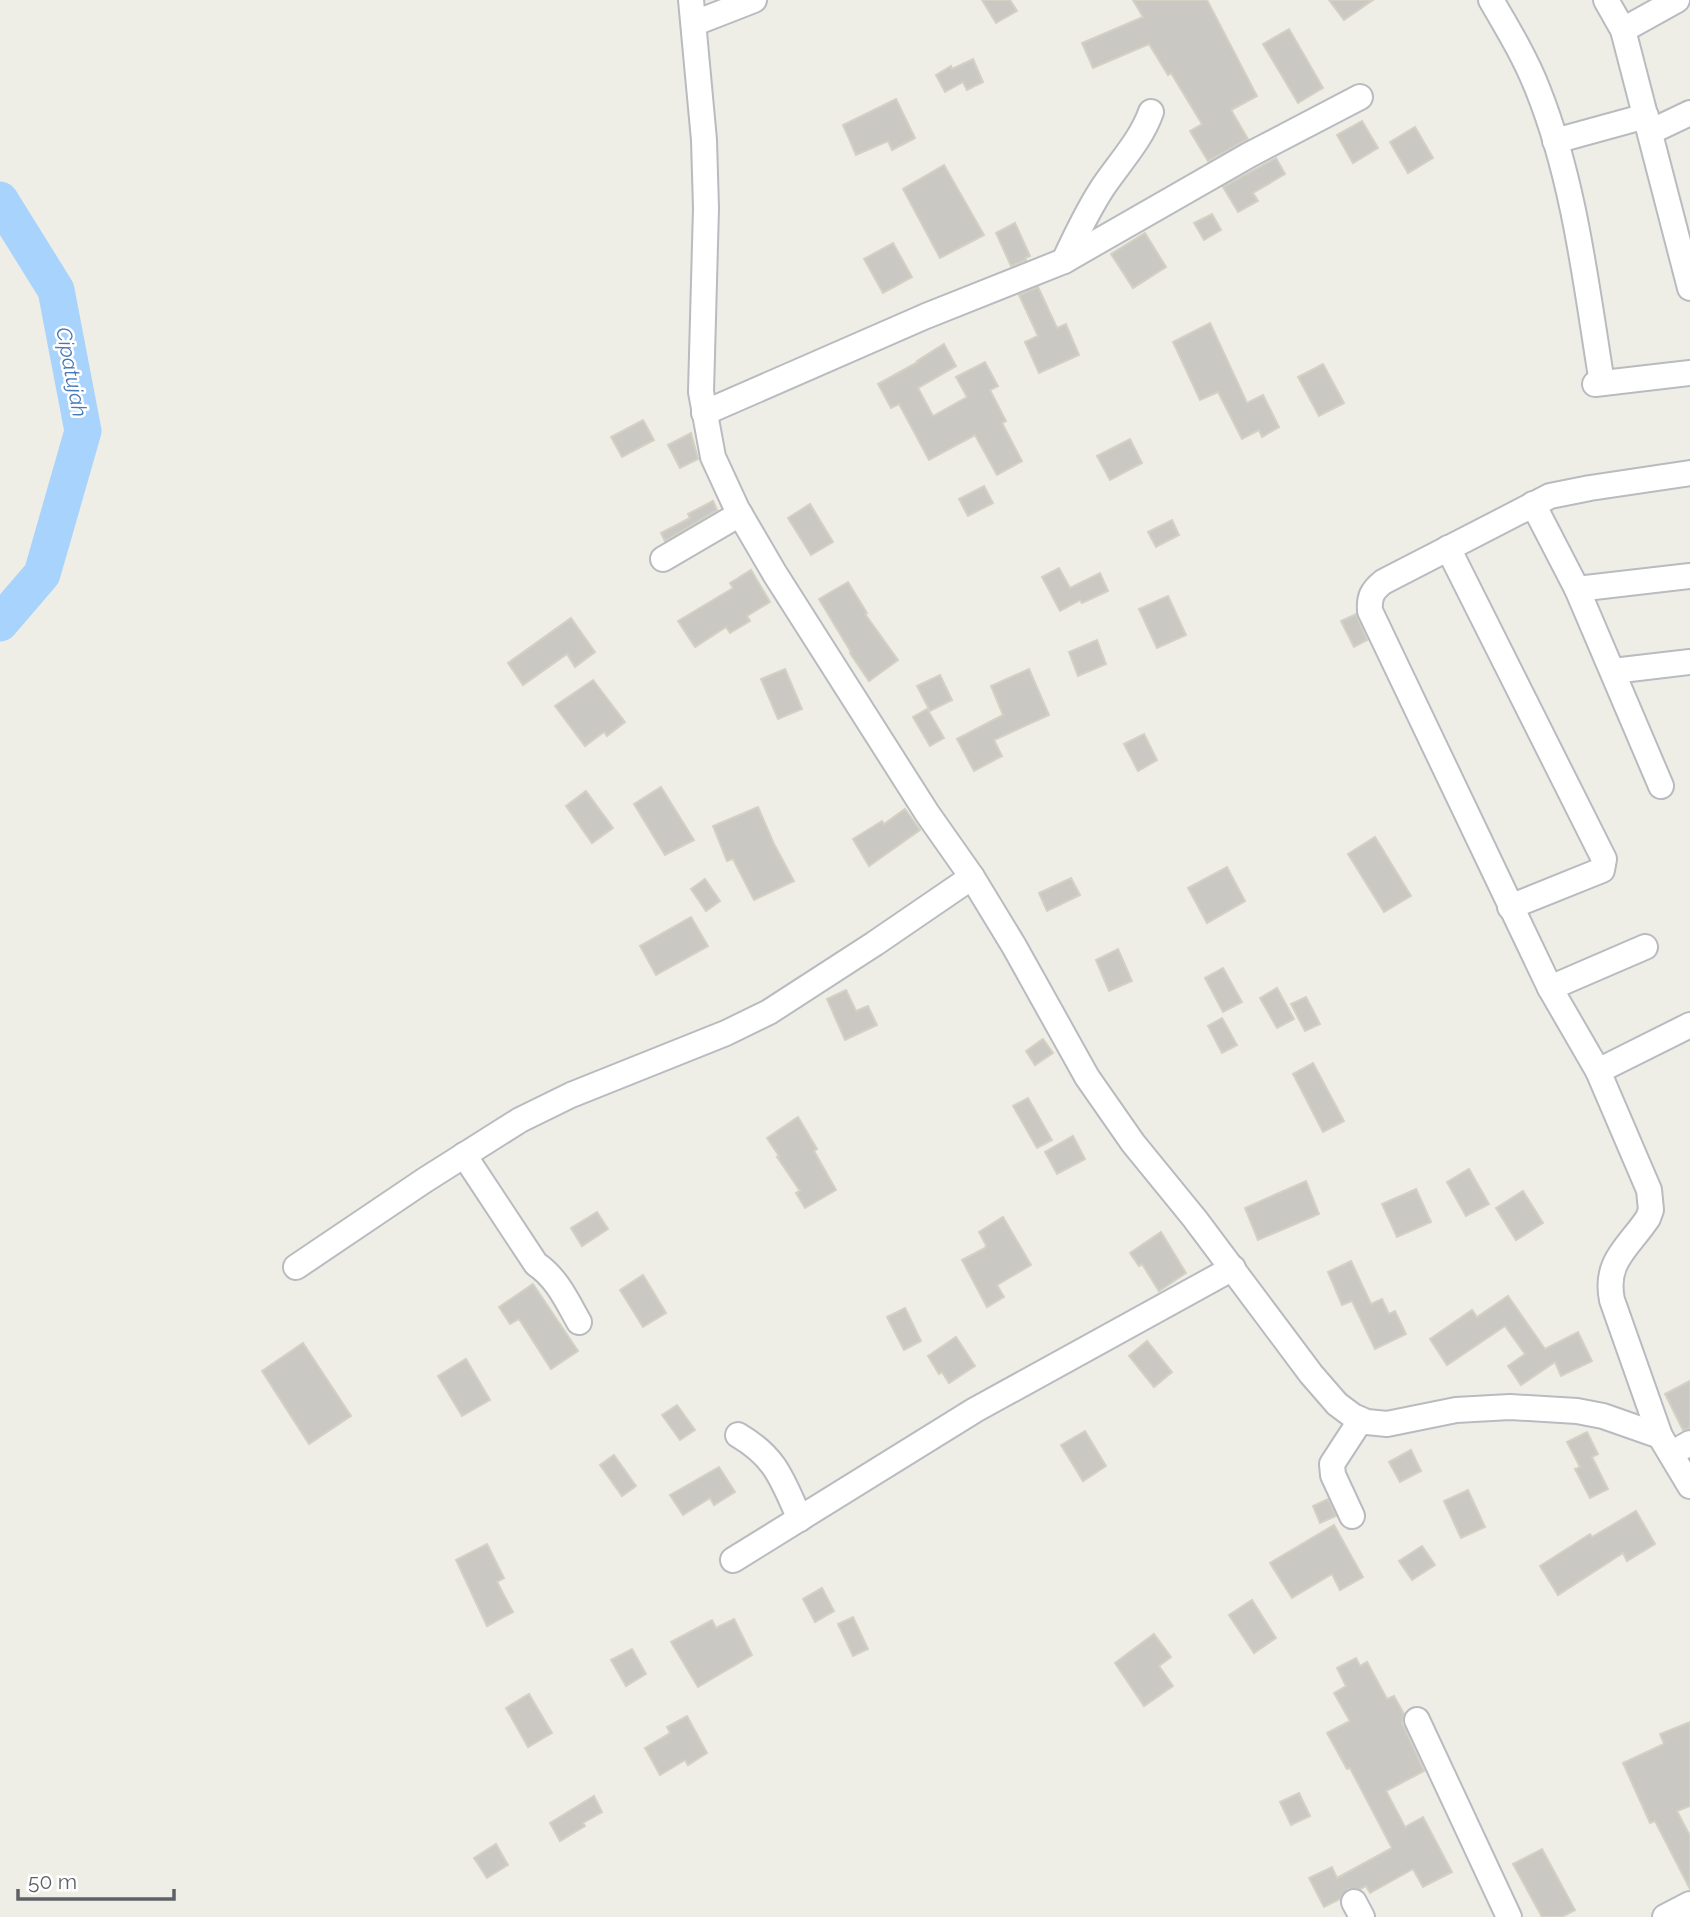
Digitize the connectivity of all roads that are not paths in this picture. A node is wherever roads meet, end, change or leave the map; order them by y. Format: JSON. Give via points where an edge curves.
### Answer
{"nodes":[{"id":1,"x":754,"y":0,"type":"edge"},
{"id":2,"x":1491,"y":0,"type":"edge"},
{"id":3,"x":1605,"y":0,"type":"edge"},
{"id":4,"x":1677,"y":0,"type":"edge"},
{"id":5,"x":693,"y":11,"type":"edge"},
{"id":6,"x":1623,"y":30,"type":"junction"},
{"id":7,"x":1360,"y":97,"type":"dead end"},
{"id":8,"x":1151,"y":112,"type":"dead end"},
{"id":9,"x":1690,"y":113,"type":"edge"},
{"id":10,"x":1648,"y":124,"type":"junction"},
{"id":11,"x":1555,"y":141,"type":"junction"},
{"id":12,"x":1681,"y":219,"type":"edge"},
{"id":13,"x":1064,"y":261,"type":"junction"},
{"id":14,"x":1690,"y":288,"type":"edge"},
{"id":15,"x":1690,"y":373,"type":"edge"},
{"id":16,"x":704,"y":413,"type":"junction"},
{"id":17,"x":1690,"y":473,"type":"edge"},
{"id":18,"x":1534,"y":505,"type":"junction"},
{"id":19,"x":740,"y":514,"type":"junction"},
{"id":20,"x":1448,"y":548,"type":"junction"},
{"id":21,"x":663,"y":559,"type":"dead end"},
{"id":22,"x":1690,"y":576,"type":"edge"},
{"id":23,"x":1577,"y":589,"type":"junction"},
{"id":24,"x":1690,"y":662,"type":"edge"},
{"id":25,"x":1613,"y":671,"type":"junction"},
{"id":26,"x":1661,"y":786,"type":"dead end"},
{"id":27,"x":972,"y":877,"type":"junction"},
{"id":28,"x":1510,"y":907,"type":"junction"},
{"id":29,"x":1644,"y":947,"type":"dead end"},
{"id":30,"x":1550,"y":988,"type":"junction"},
{"id":31,"x":1688,"y":1030,"type":"edge"},
{"id":32,"x":1598,"y":1070,"type":"junction"},
{"id":33,"x":464,"y":1155,"type":"junction"},
{"id":34,"x":296,"y":1267,"type":"dead end"},
{"id":35,"x":1233,"y":1268,"type":"junction"},
{"id":36,"x":579,"y":1322,"type":"dead end"},
{"id":37,"x":1360,"y":1421,"type":"junction"},
{"id":38,"x":738,"y":1435,"type":"dead end"},
{"id":39,"x":1674,"y":1444,"type":"edge"},
{"id":40,"x":1690,"y":1486,"type":"edge"},
{"id":41,"x":1352,"y":1516,"type":"dead end"},
{"id":42,"x":800,"y":1519,"type":"junction"},
{"id":43,"x":733,"y":1560,"type":"dead end"},
{"id":44,"x":1416,"y":1720,"type":"dead end"},
{"id":45,"x":1690,"y":1904,"type":"edge"},
{"id":46,"x":1509,"y":1917,"type":"edge"},
{"id":47,"x":1665,"y":1917,"type":"edge"}],
"edges":[{"from":1,"to":5,"type":"street"},
{"from":2,"to":11,"type":"street","via":[[1532,77]]},
{"from":3,"to":6,"type":"street"},
{"from":4,"to":6,"type":"street"},
{"from":5,"to":16,"type":"street","via":[[706,208]]},
{"from":6,"to":10,"type":"street"},
{"from":7,"to":13,"type":"street"},
{"from":8,"to":13,"type":"street","via":[[1139,138],[1083,219]]},
{"from":9,"to":10,"type":"street"},
{"from":10,"to":11,"type":"street"},
{"from":10,"to":12,"type":"street"},
{"from":11,"to":15,"type":"street","via":[[1580,244],[1599,384]]},
{"from":12,"to":14,"type":"street"},
{"from":13,"to":16,"type":"street"},
{"from":16,"to":19,"type":"street","via":[[713,457]]},
{"from":17,"to":18,"type":"street","via":[[1567,492]]},
{"from":18,"to":20,"type":"street"},
{"from":18,"to":23,"type":"street"},
{"from":19,"to":21,"type":"street"},
{"from":19,"to":27,"type":"street"},
{"from":20,"to":28,"type":"street","via":[[1374,589],[1370,611]]},
{"from":20,"to":28,"type":"street","via":[[1604,859],[1602,870]]},
{"from":22,"to":23,"type":"street"},
{"from":23,"to":25,"type":"street"},
{"from":24,"to":25,"type":"street"},
{"from":25,"to":26,"type":"street"},
{"from":27,"to":33,"type":"street","via":[[769,1012],[571,1095]]},
{"from":27,"to":35,"type":"street","via":[[1087,1077],[1133,1143]]},
{"from":28,"to":30,"type":"street"},
{"from":29,"to":30,"type":"street"},
{"from":30,"to":32,"type":"street"},
{"from":31,"to":32,"type":"street"},
{"from":32,"to":39,"type":"street","via":[[1649,1190],[1651,1210],[1615,1262],[1609,1286],[1615,1310]]},
{"from":33,"to":34,"type":"street"},
{"from":33,"to":36,"type":"street"},
{"from":35,"to":37,"type":"street","via":[[1311,1374],[1337,1404]]},
{"from":35,"to":42,"type":"street","via":[[975,1410]]},
{"from":37,"to":39,"type":"street","via":[[1387,1424],[1456,1410],[1545,1409],[1603,1416]]},
{"from":37,"to":41,"type":"street","via":[[1332,1464]]},
{"from":38,"to":42,"type":"street","via":[[771,1460]]},
{"from":39,"to":40,"type":"street"},
{"from":42,"to":43,"type":"street"},
{"from":44,"to":46,"type":"street"},
{"from":45,"to":47,"type":"street"}]}
